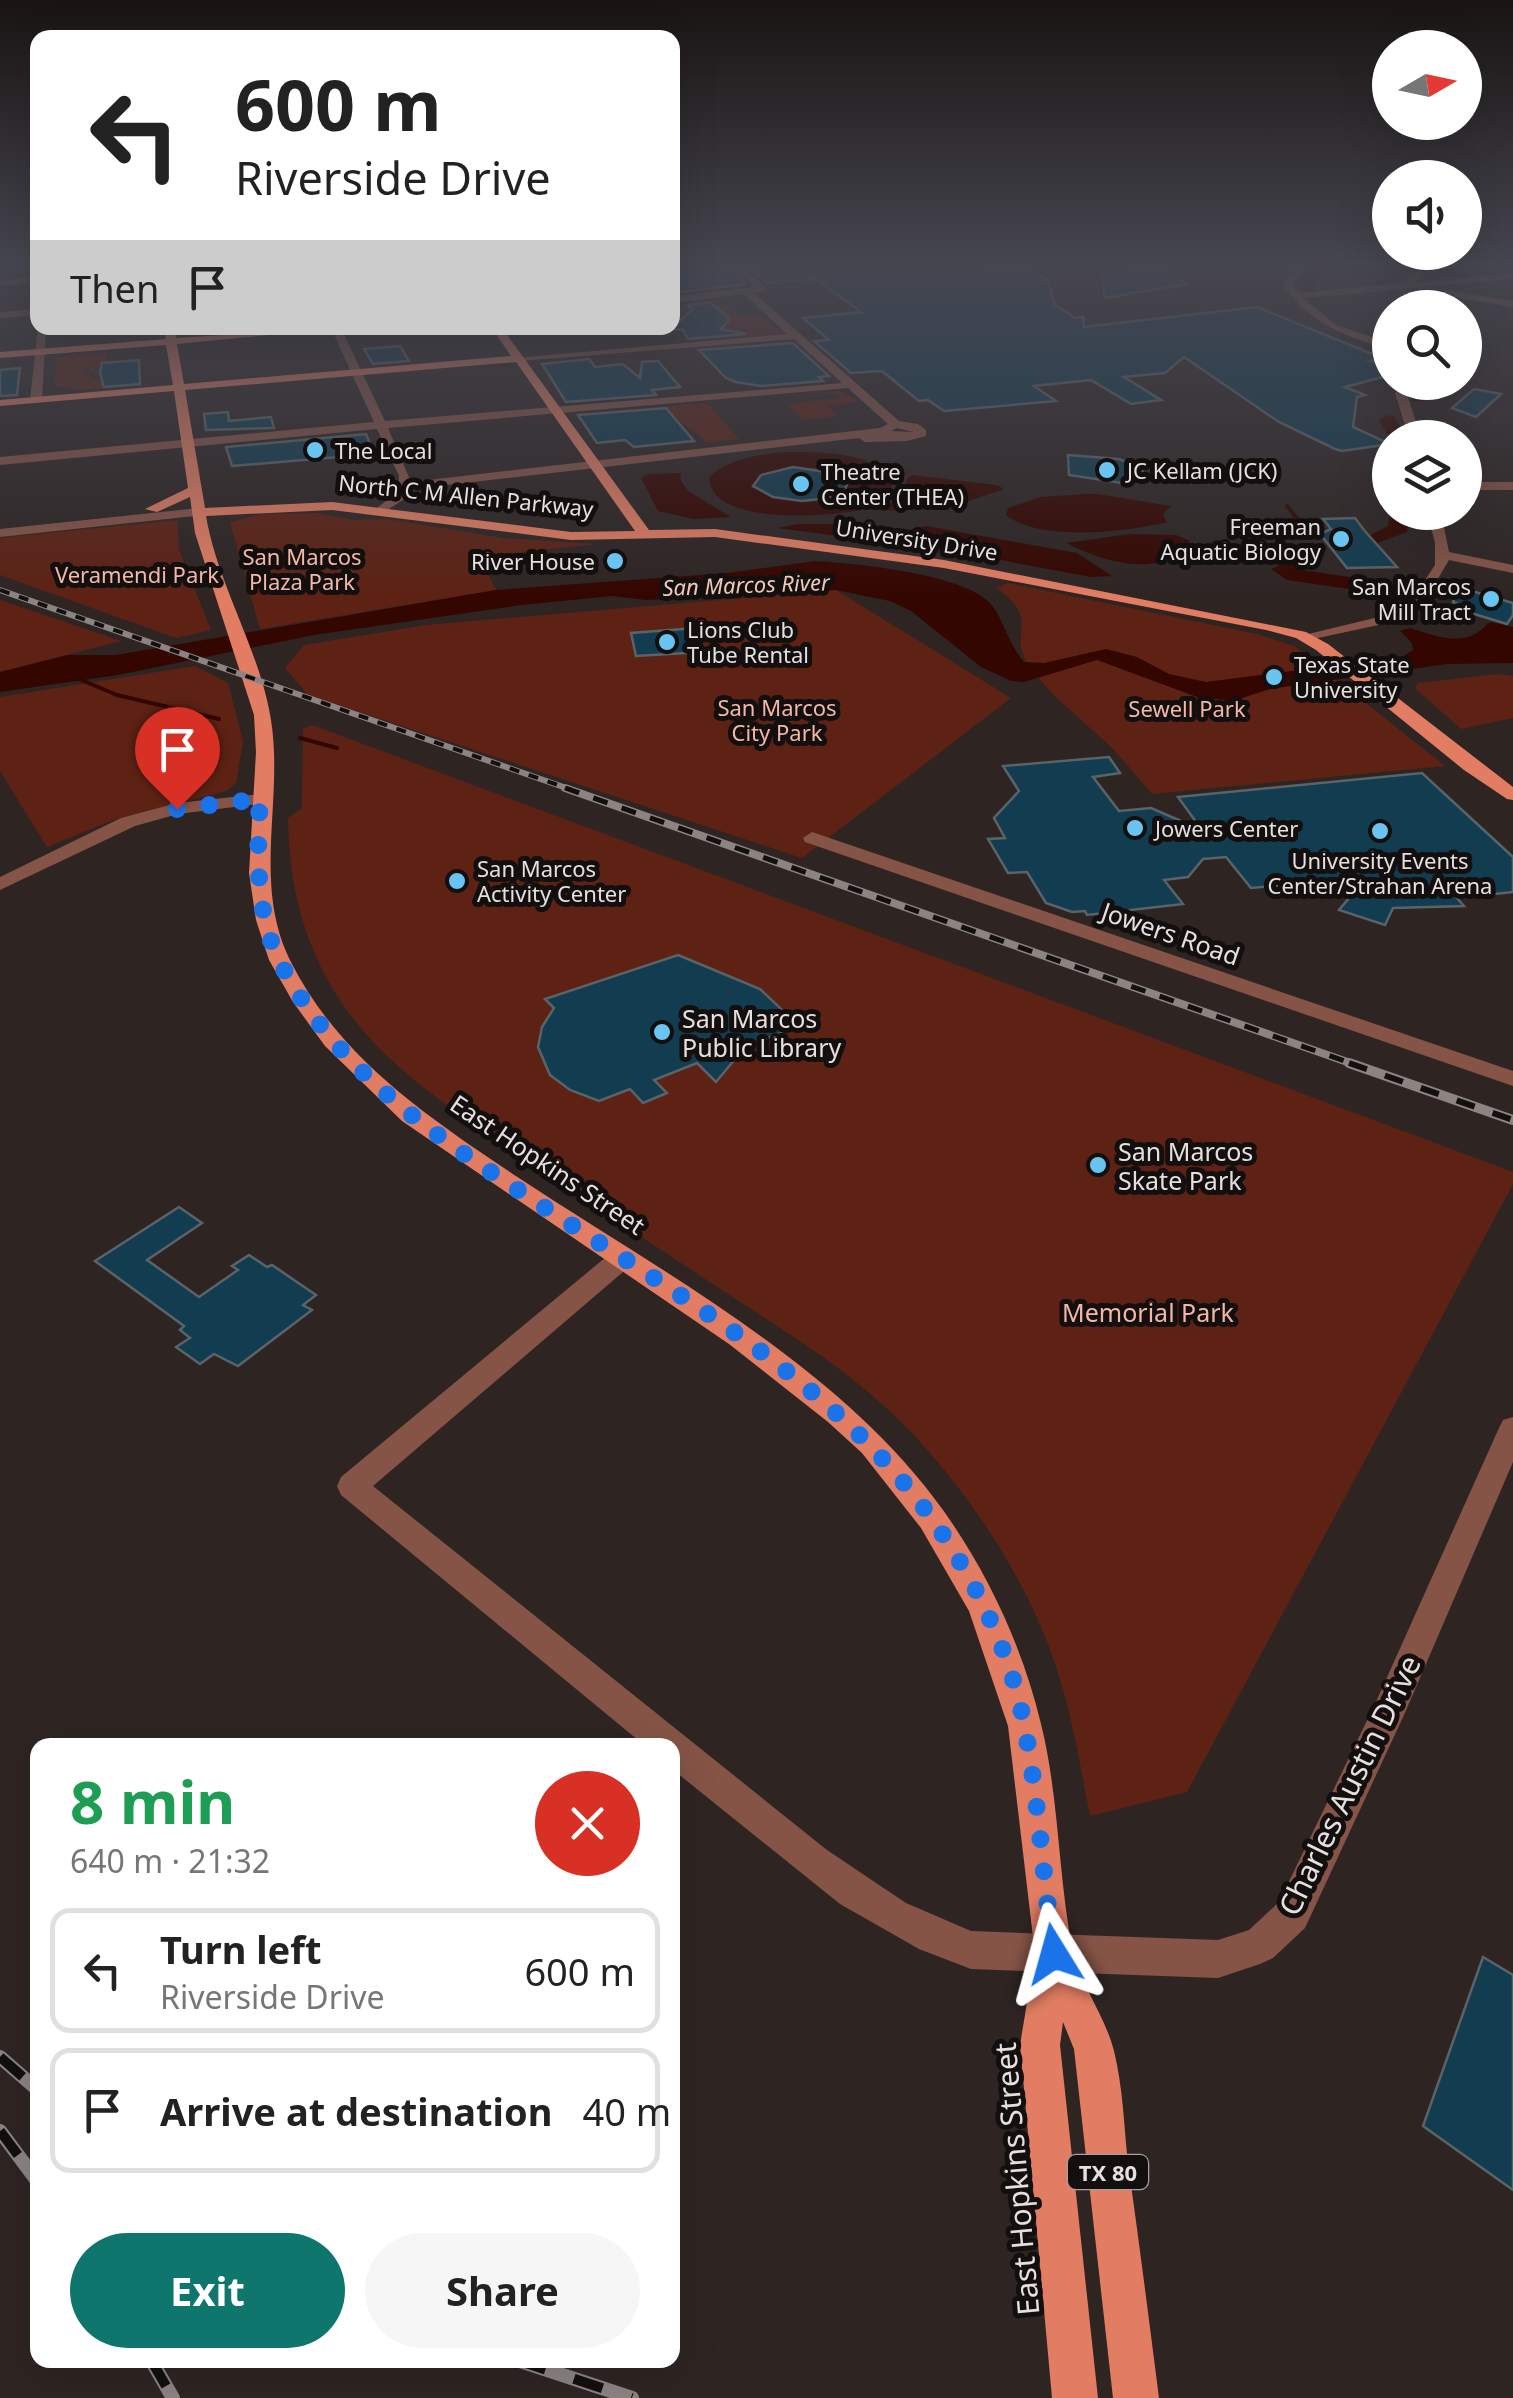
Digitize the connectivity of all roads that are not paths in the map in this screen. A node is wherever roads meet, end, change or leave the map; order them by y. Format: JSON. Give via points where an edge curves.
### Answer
{"nodes":[{"id":1,"x":358,"y":372,"type":"edge"},
{"id":2,"x":38,"y":373,"type":"edge"},
{"id":3,"x":176,"y":373,"type":"edge"},
{"id":4,"x":348,"y":373,"type":"edge"},
{"id":5,"x":530,"y":373,"type":"edge"},
{"id":6,"x":835,"y":373,"type":"edge"},
{"id":7,"x":847,"y":384,"type":"junction"},
{"id":8,"x":178,"y":388,"type":"junction"},
{"id":9,"x":36,"y":400,"type":"junction"},
{"id":10,"x":0,"y":403,"type":"edge"},
{"id":11,"x":556,"y":410,"type":"junction"},
{"id":12,"x":382,"y":424,"type":"junction"},
{"id":13,"x":188,"y":444,"type":"junction"},
{"id":14,"x":0,"y":461,"type":"edge"},
{"id":15,"x":597,"y":468,"type":"junction"},
{"id":16,"x":406,"y":486,"type":"junction"},
{"id":17,"x":1482,"y":486,"type":"edge"},
{"id":18,"x":1513,"y":486,"type":"edge"},
{"id":19,"x":197,"y":502,"type":"junction"},
{"id":20,"x":387,"y":507,"type":"junction"},
{"id":21,"x":623,"y":508,"type":"junction"},
{"id":22,"x":0,"y":525,"type":"edge"},
{"id":23,"x":1438,"y":530,"type":"edge"},
{"id":24,"x":643,"y":532,"type":"junction"},
{"id":25,"x":0,"y":533,"type":"edge"},
{"id":26,"x":715,"y":533,"type":"junction"},
{"id":27,"x":1443,"y":555,"type":"junction"},
{"id":28,"x":1513,"y":569,"type":"edge"},
{"id":29,"x":1309,"y":638,"type":"junction"},
{"id":30,"x":1513,"y":795,"type":"edge"},
{"id":31,"x":260,"y":799,"type":"junction"},
{"id":32,"x":812,"y":838,"type":"dead end"},
{"id":33,"x":0,"y":884,"type":"edge"},
{"id":34,"x":1513,"y":1079,"type":"edge"},
{"id":35,"x":621,"y":1259,"type":"junction"},
{"id":36,"x":1513,"y":1428,"type":"edge"},
{"id":37,"x":661,"y":1738,"type":"edge"},
{"id":38,"x":680,"y":1753,"type":"edge"},
{"id":39,"x":1054,"y":1954,"type":"junction"},
{"id":40,"x":1075,"y":2398,"type":"edge"},
{"id":41,"x":1136,"y":2398,"type":"edge"}],
"edges":[{"from":1,"to":12,"type":"street"},
{"from":2,"to":9,"type":"street"},
{"from":3,"to":8,"type":"main road","name":"East Hopkins Street","number":"TX 80"},
{"from":4,"to":8,"type":"main road"},
{"from":5,"to":11,"type":"main road"},
{"from":6,"to":7,"type":"street"},
{"from":7,"to":11,"type":"street"},
{"from":7,"to":15,"type":"street","via":[[890,431]]},
{"from":8,"to":9,"type":"main road"},
{"from":8,"to":13,"type":"main road","name":"East Hopkins Street","number":"TX 80"},
{"from":9,"to":10,"type":"main road"},
{"from":11,"to":12,"type":"street"},
{"from":11,"to":15,"type":"main road"},
{"from":12,"to":13,"type":"street"},
{"from":12,"to":16,"type":"street"},
{"from":13,"to":14,"type":"street"},
{"from":13,"to":19,"type":"main road","name":"East Hopkins Street","number":"TX 80"},
{"from":15,"to":16,"type":"street"},
{"from":15,"to":21,"type":"main road"},
{"from":16,"to":20,"type":"street"},
{"from":17,"to":18,"type":"street"},
{"from":19,"to":20,"type":"main road","name":"North C M Allen Parkway"},
{"from":19,"to":22,"type":"street","name":"North C M Allen Parkway"},
{"from":19,"to":25,"type":"street","name":"North C M Allen Parkway"},
{"from":19,"to":31,"type":"main road","name":"East Hopkins Street","number":"TX 80","via":[[206,551],[262,715]]},
{"from":20,"to":24,"type":"main road","name":"North C M Allen Parkway","via":[[571,536]]},
{"from":21,"to":24,"type":"main road"},
{"from":21,"to":26,"type":"main road"},
{"from":23,"to":27,"type":"street"},
{"from":24,"to":26,"type":"main road","name":"University Drive"},
{"from":26,"to":29,"type":"main road","name":"University Drive","via":[[991,572]]},
{"from":27,"to":28,"type":"street"},
{"from":27,"to":29,"type":"street","via":[[1437,578],[1411,608]]},
{"from":29,"to":30,"type":"main road","name":"University Drive"},
{"from":31,"to":33,"type":"street","via":[[128,822]]},
{"from":31,"to":35,"type":"main road","name":"East Hopkins Street","number":"TX 80","via":[[266,920],[279,960],[332,1042],[410,1116]]},
{"from":32,"to":34,"type":"street","name":"Jowers Road"},
{"from":35,"to":37,"type":"street","name":"Charles Austin Drive","via":[[352,1486]]},
{"from":35,"to":39,"type":"main road","name":"East Hopkins Street","number":"TX 80","via":[[781,1367],[838,1414],[906,1486],[958,1560],[1003,1652],[1025,1726]]},
{"from":36,"to":39,"type":"street","name":"Charles Austin Drive","via":[[1292,1915],[1260,1945],[1218,1959]]},
{"from":38,"to":39,"type":"street","name":"Charles Austin Drive","via":[[819,1867],[950,1944]]},
{"from":39,"to":40,"type":"main road","name":"East Hopkins Street","number":"TX 80","via":[[1040,2045]]},
{"from":39,"to":41,"type":"main road","name":"East Hopkins Street","number":"TX 80","via":[[1094,2050]]}]}
